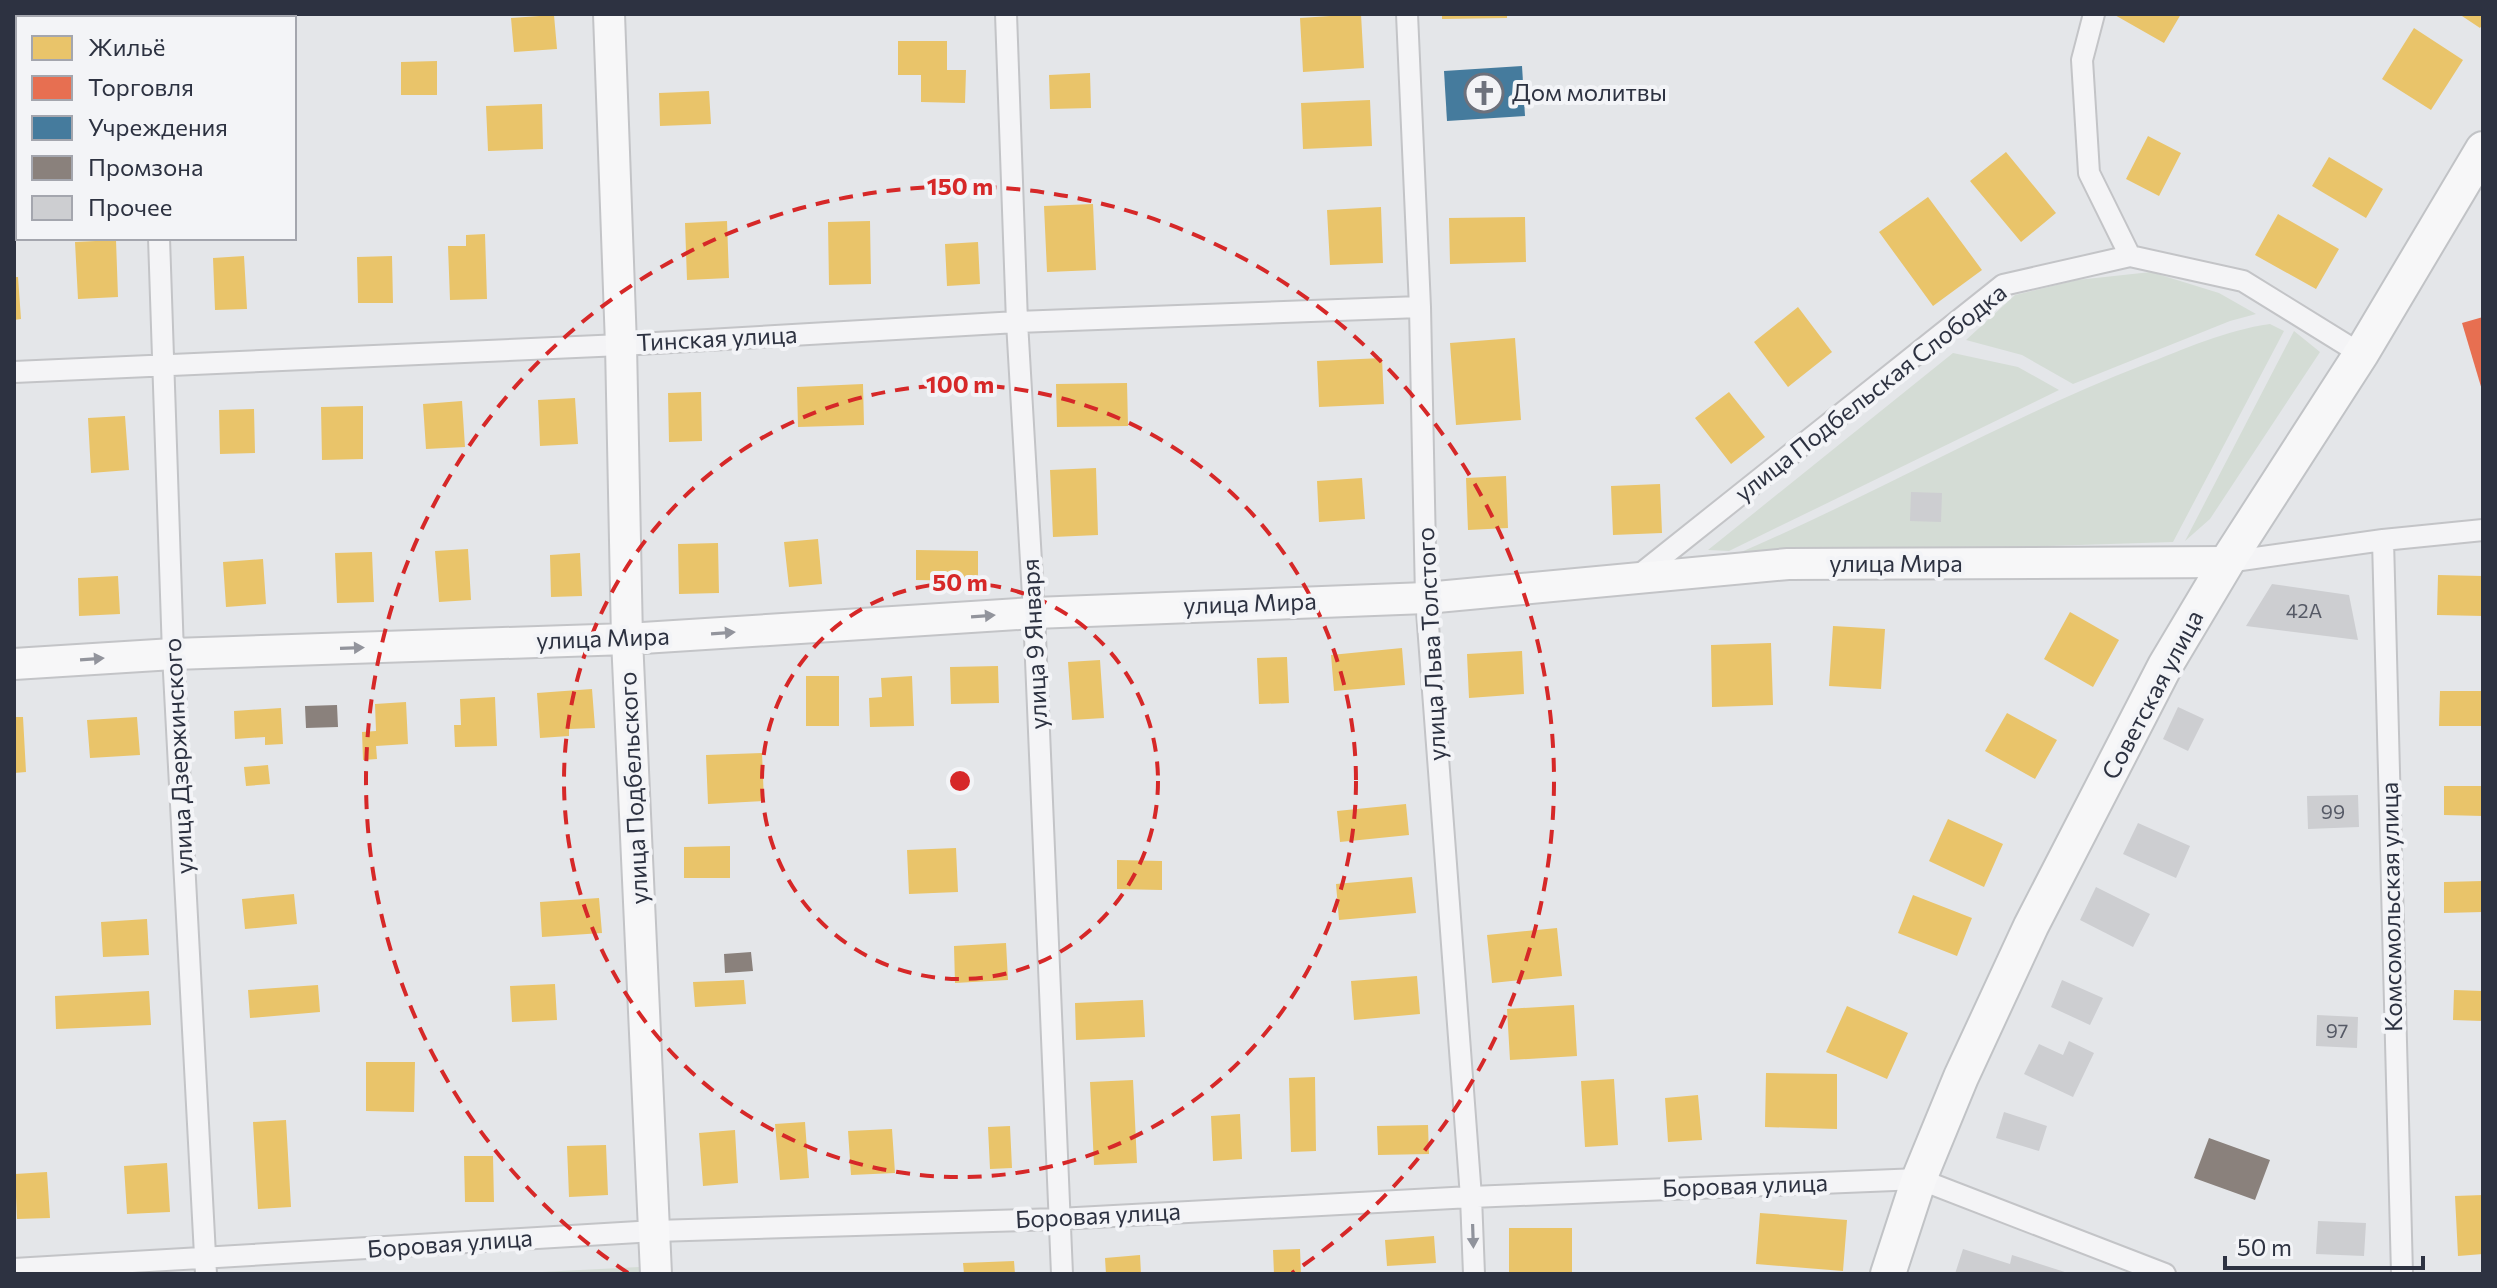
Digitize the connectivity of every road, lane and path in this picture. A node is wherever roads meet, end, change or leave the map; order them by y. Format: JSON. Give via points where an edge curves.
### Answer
{"nodes":[{"id":1,"x":609,"y":14,"type":"edge"},
{"id":2,"x":1006,"y":14,"type":"edge"},
{"id":3,"x":1407,"y":14,"type":"edge"},
{"id":4,"x":2094,"y":14,"type":"edge"},
{"id":5,"x":2483,"y":149,"type":"edge"},
{"id":6,"x":159,"y":240,"type":"edge"},
{"id":7,"x":2130,"y":256,"type":"junction"},
{"id":8,"x":1420,"y":307,"type":"junction"},
{"id":9,"x":1017,"y":322,"type":"junction"},
{"id":10,"x":621,"y":345,"type":"junction"},
{"id":11,"x":2361,"y":354,"type":"junction"},
{"id":12,"x":162,"y":365,"type":"junction"},
{"id":13,"x":14,"y":372,"type":"edge"},
{"id":14,"x":2483,"y":530,"type":"edge"},
{"id":15,"x":2383,"y":540,"type":"junction"},
{"id":16,"x":2227,"y":562,"type":"junction"},
{"id":17,"x":1635,"y":578,"type":"junction"},
{"id":18,"x":1426,"y":598,"type":"junction"},
{"id":19,"x":1034,"y":613,"type":"junction"},
{"id":20,"x":627,"y":639,"type":"junction"},
{"id":21,"x":173,"y":654,"type":"junction"},
{"id":22,"x":14,"y":664,"type":"edge"},
{"id":23,"x":1919,"y":1179,"type":"junction"},
{"id":24,"x":1471,"y":1197,"type":"junction"},
{"id":25,"x":1058,"y":1219,"type":"junction"},
{"id":26,"x":655,"y":1231,"type":"junction"},
{"id":27,"x":205,"y":1266,"type":"edge"},
{"id":28,"x":14,"y":1269,"type":"edge"},
{"id":29,"x":656,"y":1274,"type":"edge"},
{"id":30,"x":1062,"y":1274,"type":"edge"},
{"id":31,"x":1474,"y":1274,"type":"edge"},
{"id":32,"x":1888,"y":1274,"type":"edge"},
{"id":33,"x":2165,"y":1274,"type":"edge"},
{"id":34,"x":2402,"y":1274,"type":"edge"}],
"edges":[{"from":1,"to":10,"type":"main road","name":"улица Подбельского"},
{"from":2,"to":9,"type":"street","name":"улица 9 Января"},
{"from":3,"to":8,"type":"street","name":"улица Льва Толстого"},
{"from":4,"to":7,"type":"street","via":[[2082,60],[2089,173]]},
{"from":5,"to":11,"type":"main road","name":"Советская улица"},
{"from":6,"to":12,"type":"street","name":"улица Дзержинского"},
{"from":7,"to":11,"type":"street","via":[[2243,281]]},
{"from":7,"to":17,"type":"street","name":"улица Подбельская Слободка","via":[[2003,285]]},
{"from":8,"to":9,"type":"street","name":"Тинская улица"},
{"from":8,"to":18,"type":"street","name":"улица Льва Толстого"},
{"from":9,"to":10,"type":"street","name":"Тинская улица"},
{"from":9,"to":19,"type":"street","name":"улица 9 Января"},
{"from":10,"to":12,"type":"street","name":"Тинская улица"},
{"from":10,"to":20,"type":"main road","name":"улица Подбельского"},
{"from":11,"to":16,"type":"main road","name":"Советская улица"},
{"from":12,"to":13,"type":"street","name":"Тинская улица"},
{"from":12,"to":21,"type":"street","name":"улица Дзержинского"},
{"from":14,"to":15,"type":"street","name":"улица Мира"},
{"from":15,"to":16,"type":"street","name":"улица Мира"},
{"from":15,"to":34,"type":"street","name":"Комсомольская улица"},
{"from":16,"to":17,"type":"main road","name":"улица Мира","via":[[1788,564]]},
{"from":16,"to":23,"type":"main road","name":"Советская улица","via":[[2165,666],[2031,926]]},
{"from":17,"to":18,"type":"main road","name":"улица Мира"},
{"from":18,"to":19,"type":"main road","name":"улица Мира"},
{"from":18,"to":24,"type":"street","name":"улица Льва Толстого"},
{"from":20,"to":19,"type":"main road","name":"улица Мира","one_way":true},
{"from":19,"to":25,"type":"street","name":"улица 9 Января"},
{"from":21,"to":20,"type":"main road","name":"улица Мира","one_way":true},
{"from":20,"to":26,"type":"main road","name":"улица Подбельского"},
{"from":22,"to":21,"type":"main road","name":"улица Мира","one_way":true},
{"from":21,"to":27,"type":"street","name":"улица Дзержинского"},
{"from":23,"to":24,"type":"street","name":"Боровая улица"},
{"from":23,"to":32,"type":"main road","name":"Советская улица"},
{"from":23,"to":33,"type":"street","name":"Боровая улица"},
{"from":24,"to":25,"type":"street","name":"Боровая улица"},
{"from":24,"to":31,"type":"street","name":"улица Льва Толстого","one_way":true},
{"from":25,"to":26,"type":"street","name":"Боровая улица"},
{"from":25,"to":30,"type":"street","name":"улица 9 Января"},
{"from":26,"to":27,"type":"street","name":"Боровая улица"},
{"from":26,"to":29,"type":"main road","name":"улица Подбельского"},
{"from":27,"to":28,"type":"street","name":"Боровая улица"}]}
